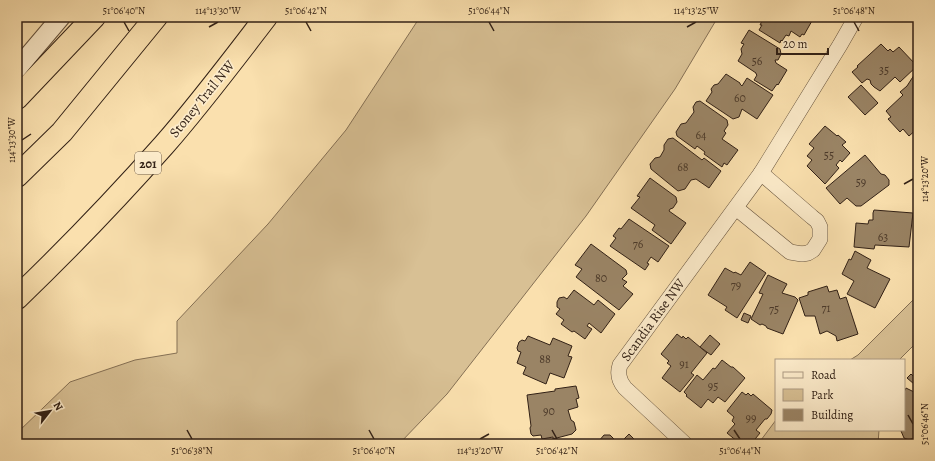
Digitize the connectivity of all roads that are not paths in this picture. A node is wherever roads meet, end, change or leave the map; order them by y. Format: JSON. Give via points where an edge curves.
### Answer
{"nodes":[{"id":1,"x":61,"y":17,"type":"edge"},
{"id":2,"x":94,"y":17,"type":"edge"},
{"id":3,"x":156,"y":17,"type":"edge"},
{"id":4,"x":266,"y":17,"type":"edge"},
{"id":5,"x":856,"y":17,"type":"edge"},
{"id":6,"x":17,"y":69,"type":"edge"},
{"id":7,"x":17,"y":98,"type":"edge"},
{"id":8,"x":761,"y":173,"type":"junction"},
{"id":9,"x":17,"y":176,"type":"edge"},
{"id":10,"x":736,"y":208,"type":"junction"},
{"id":11,"x":17,"y":298,"type":"edge"},
{"id":12,"x":686,"y":444,"type":"edge"}],
"edges":[{"from":1,"to":6,"type":"street"},
{"from":2,"to":7,"type":"highway"},
{"from":3,"to":9,"type":"highway","via":[[62,132]]},
{"from":4,"to":11,"type":"highway","name":"Stoney Trail NW","number":"201","via":[[165,145],[68,249]]},
{"from":5,"to":8,"type":"street","name":"Scandia Rise NW"},
{"from":8,"to":10,"type":"street","name":"Scandia Rise NW"},
{"from":8,"to":10,"type":"street","via":[[817,221],[821,233],[817,245],[808,253],[790,252]]},
{"from":10,"to":12,"type":"street","name":"Scandia Rise NW","via":[[619,369],[619,380],[625,388]]}]}
